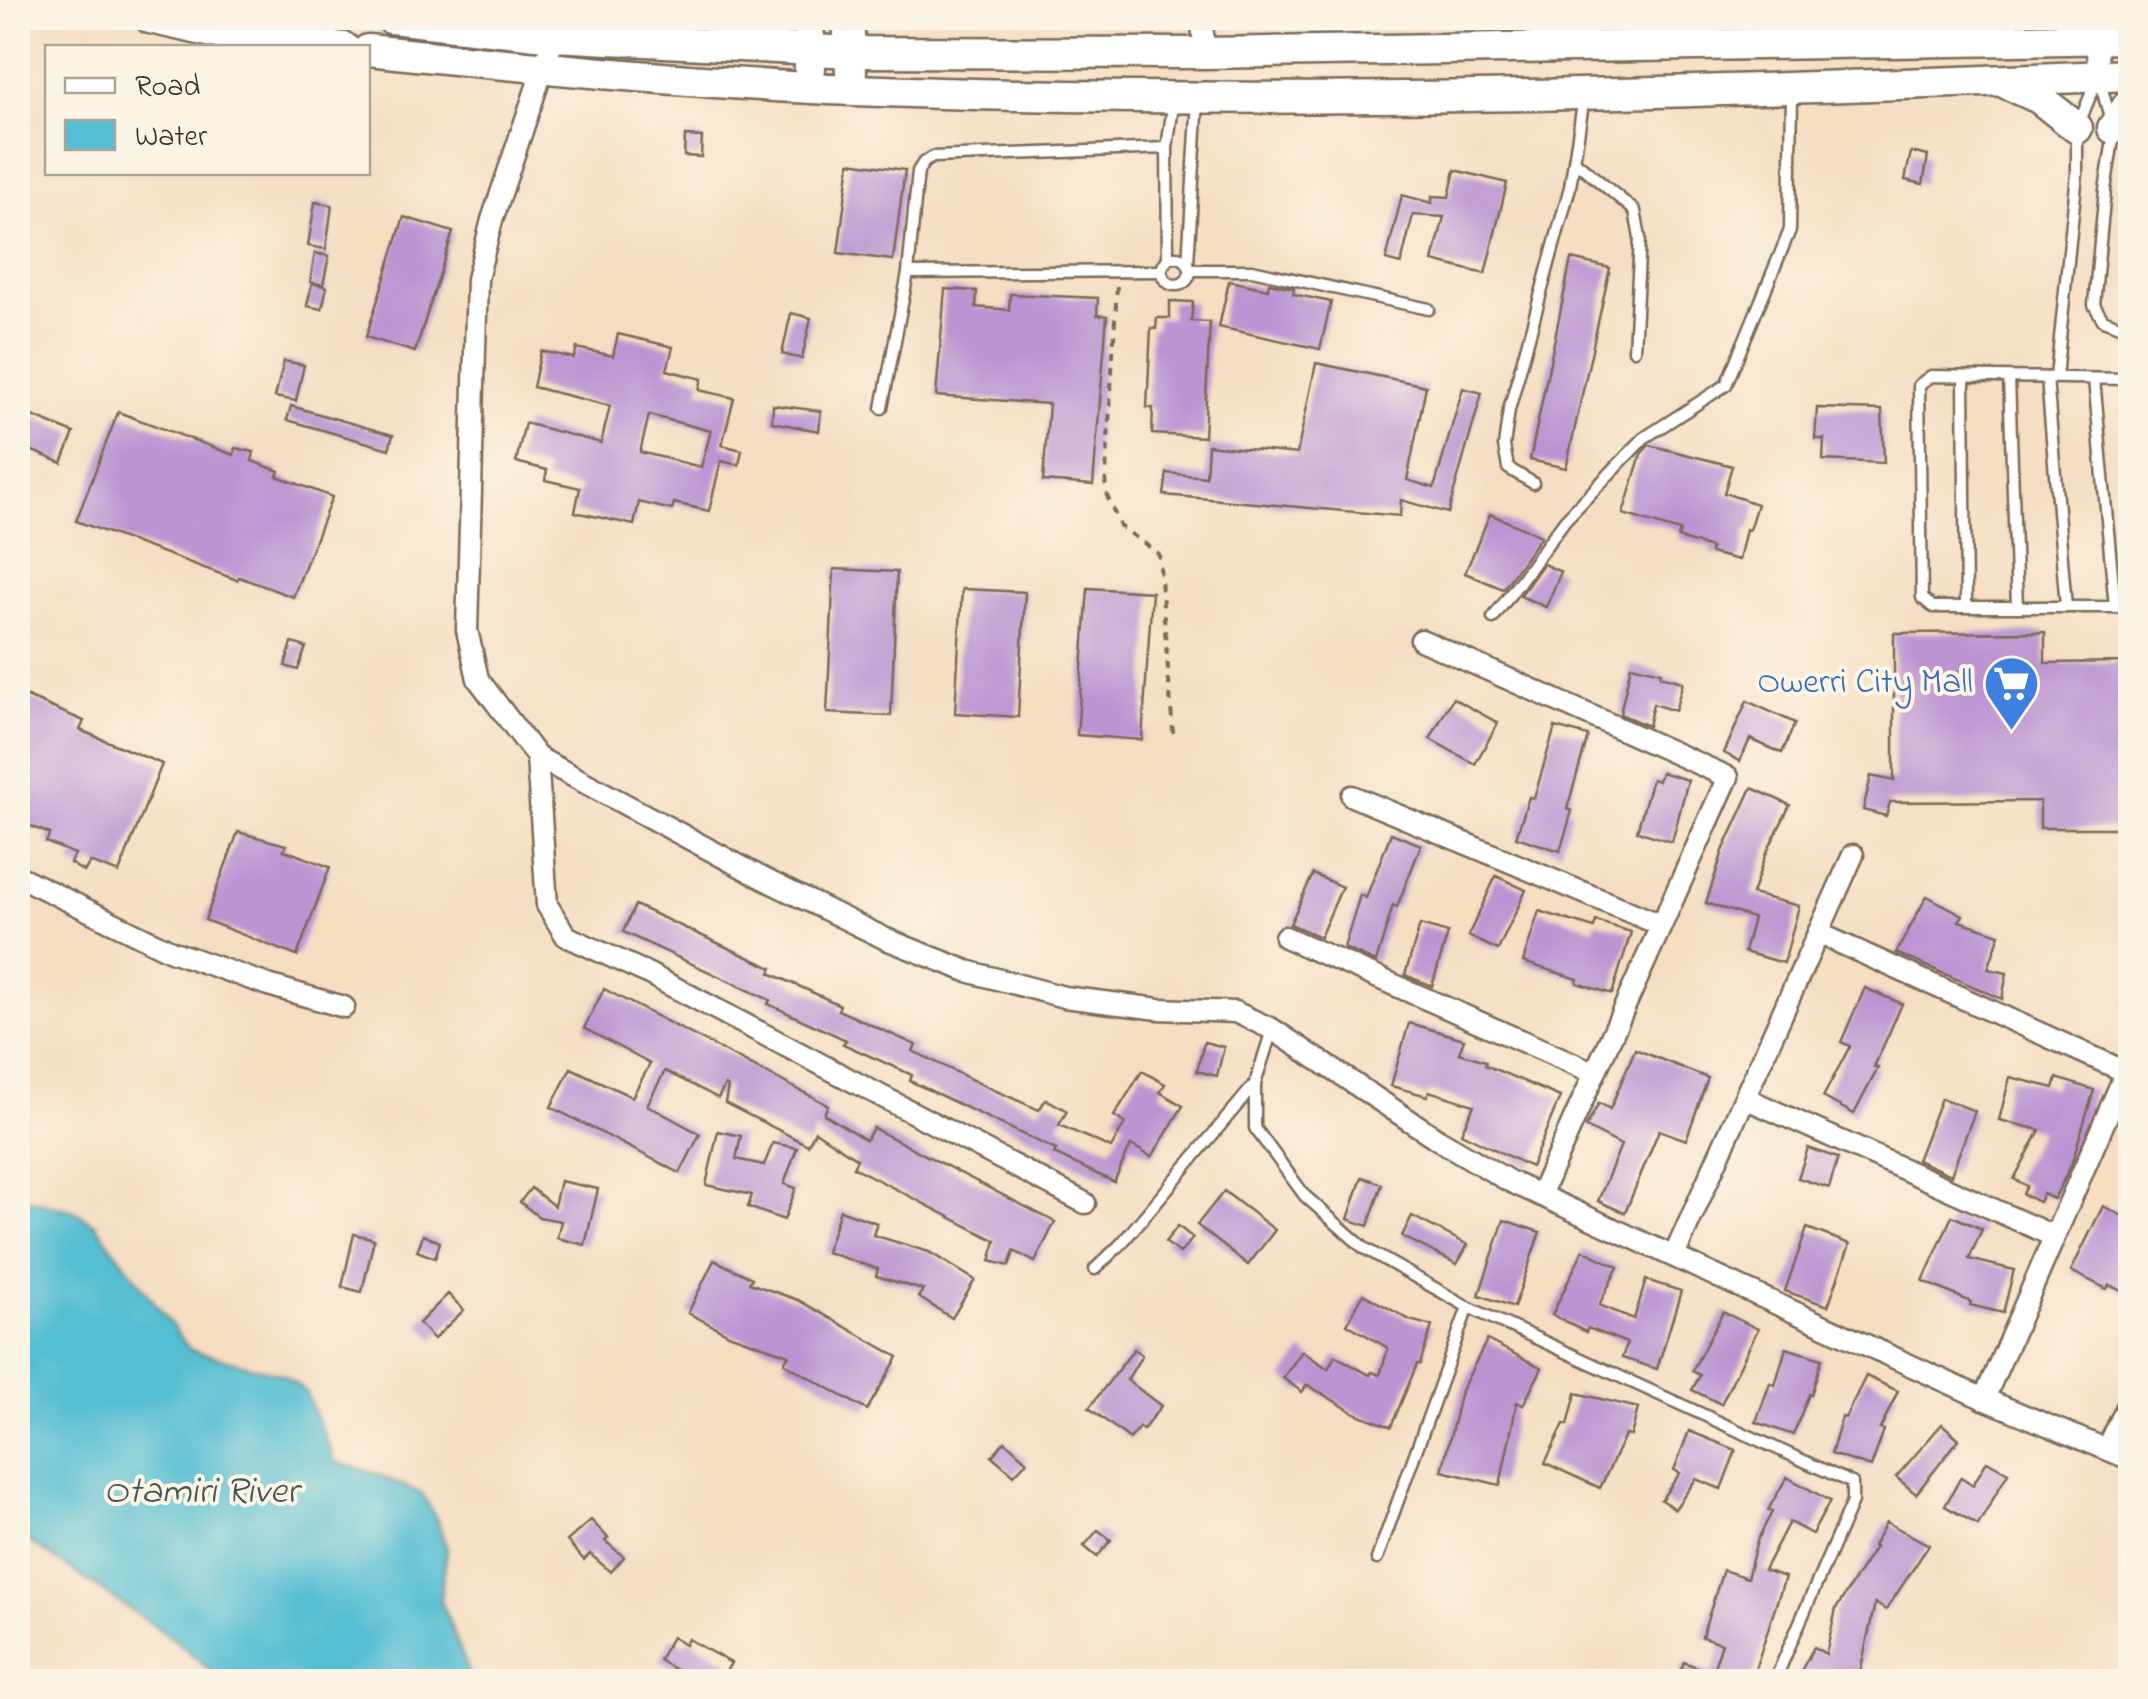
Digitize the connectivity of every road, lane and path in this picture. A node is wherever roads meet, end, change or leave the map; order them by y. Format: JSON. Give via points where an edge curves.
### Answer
{"nodes":[{"id":1,"x":150,"y":18,"type":"edge"},
{"id":2,"x":391,"y":18,"type":"edge"},
{"id":3,"x":808,"y":18,"type":"edge"},
{"id":4,"x":848,"y":18,"type":"edge"},
{"id":5,"x":1202,"y":18,"type":"edge"},
{"id":6,"x":2054,"y":18,"type":"edge"},
{"id":7,"x":2096,"y":28,"type":"edge"},
{"id":8,"x":554,"y":36,"type":"junction"},
{"id":9,"x":2130,"y":38,"type":"edge"},
{"id":10,"x":2014,"y":42,"type":"junction"},
{"id":11,"x":317,"y":45,"type":"edge"},
{"id":12,"x":370,"y":50,"type":"edge"},
{"id":13,"x":809,"y":50,"type":"junction"},
{"id":14,"x":851,"y":52,"type":"junction"},
{"id":15,"x":1204,"y":53,"type":"junction"},
{"id":16,"x":546,"y":67,"type":"junction"},
{"id":17,"x":2130,"y":75,"type":"edge"},
{"id":18,"x":2098,"y":76,"type":"junction"},
{"id":19,"x":1997,"y":79,"type":"junction"},
{"id":20,"x":811,"y":87,"type":"junction"},
{"id":21,"x":1792,"y":88,"type":"junction"},
{"id":22,"x":851,"y":90,"type":"junction"},
{"id":23,"x":1585,"y":91,"type":"junction"},
{"id":24,"x":1186,"y":98,"type":"junction"},
{"id":25,"x":2122,"y":115,"type":"edge"},
{"id":26,"x":2077,"y":128,"type":"junction"},
{"id":27,"x":1167,"y":148,"type":"junction"},
{"id":28,"x":1576,"y":162,"type":"junction"},
{"id":29,"x":1168,"y":259,"type":"junction"},
{"id":30,"x":1189,"y":266,"type":"junction"},
{"id":31,"x":1160,"y":270,"type":"junction"},
{"id":32,"x":1118,"y":272,"type":"junction"},
{"id":33,"x":908,"y":273,"type":"junction"},
{"id":34,"x":1429,"y":309,"type":"dead end"},
{"id":35,"x":2130,"y":330,"type":"edge"},
{"id":36,"x":1634,"y":350,"type":"dead end"},
{"id":37,"x":1964,"y":378,"type":"junction"},
{"id":38,"x":2010,"y":378,"type":"junction"},
{"id":39,"x":2051,"y":378,"type":"junction"},
{"id":40,"x":2094,"y":379,"type":"junction"},
{"id":41,"x":2130,"y":379,"type":"edge"},
{"id":42,"x":882,"y":408,"type":"dead end"},
{"id":43,"x":1533,"y":482,"type":"dead end"},
{"id":44,"x":1966,"y":606,"type":"junction"},
{"id":45,"x":2116,"y":606,"type":"junction"},
{"id":46,"x":2017,"y":607,"type":"junction"},
{"id":47,"x":2066,"y":607,"type":"junction"},
{"id":48,"x":2130,"y":608,"type":"edge"},
{"id":49,"x":1494,"y":618,"type":"dead end"},
{"id":50,"x":1422,"y":640,"type":"dead end"},
{"id":51,"x":1173,"y":734,"type":"dead end"},
{"id":52,"x":537,"y":756,"type":"junction"},
{"id":53,"x":1352,"y":796,"type":"dead end"},
{"id":54,"x":1853,"y":855,"type":"dead end"},
{"id":55,"x":18,"y":876,"type":"edge"},
{"id":56,"x":1661,"y":924,"type":"junction"},
{"id":57,"x":1818,"y":933,"type":"junction"},
{"id":58,"x":1286,"y":937,"type":"dead end"},
{"id":59,"x":344,"y":1006,"type":"dead end"},
{"id":60,"x":1272,"y":1029,"type":"junction"},
{"id":61,"x":1594,"y":1073,"type":"junction"},
{"id":62,"x":1256,"y":1084,"type":"junction"},
{"id":63,"x":1745,"y":1098,"type":"junction"},
{"id":64,"x":1540,"y":1195,"type":"junction"},
{"id":65,"x":1085,"y":1203,"type":"dead end"},
{"id":66,"x":2053,"y":1236,"type":"junction"},
{"id":67,"x":1674,"y":1256,"type":"junction"},
{"id":68,"x":1095,"y":1269,"type":"dead end"},
{"id":69,"x":1468,"y":1307,"type":"junction"},
{"id":70,"x":1984,"y":1399,"type":"junction"},
{"id":71,"x":2130,"y":1401,"type":"edge"},
{"id":72,"x":2107,"y":1449,"type":"junction"},
{"id":73,"x":2130,"y":1459,"type":"edge"},
{"id":74,"x":1377,"y":1560,"type":"dead end"},
{"id":75,"x":1774,"y":1682,"type":"edge"}],
"edges":[{"from":1,"to":11,"type":"main road"},
{"from":2,"to":8,"type":"main road"},
{"from":3,"to":13,"type":"main road"},
{"from":4,"to":14,"type":"main road"},
{"from":5,"to":15,"type":"street"},
{"from":6,"to":10,"type":"main road"},
{"from":7,"to":9,"type":"main road"},
{"from":7,"to":10,"type":"main road"},
{"from":7,"to":18,"type":"street"},
{"from":8,"to":13,"type":"main road"},
{"from":8,"to":16,"type":"street"},
{"from":10,"to":15,"type":"main road"},
{"from":12,"to":16,"type":"main road"},
{"from":13,"to":14,"type":"main road"},
{"from":13,"to":20,"type":"main road"},
{"from":14,"to":15,"type":"main road"},
{"from":14,"to":22,"type":"main road"},
{"from":16,"to":20,"type":"main road"},
{"from":16,"to":52,"type":"street","via":[[477,279],[466,630],[478,679]]},
{"from":17,"to":18,"type":"main road"},
{"from":18,"to":19,"type":"main road"},
{"from":18,"to":25,"type":"lane"},
{"from":18,"to":26,"type":"lane"},
{"from":19,"to":21,"type":"main road"},
{"from":19,"to":26,"type":"main road","via":[[2038,98]]},
{"from":20,"to":22,"type":"main road"},
{"from":21,"to":23,"type":"main road"},
{"from":21,"to":49,"type":"lane","via":[[1790,230],[1726,385],[1644,438],[1565,520]]},
{"from":22,"to":24,"type":"main road"},
{"from":23,"to":24,"type":"main road"},
{"from":23,"to":28,"type":"lane"},
{"from":24,"to":27,"type":"lane"},
{"from":24,"to":30,"type":"lane"},
{"from":25,"to":35,"type":"lane","via":[[2094,305],[2103,320]]},
{"from":26,"to":39,"type":"lane"},
{"from":27,"to":29,"type":"lane"},
{"from":27,"to":33,"type":"lane","via":[[933,156],[918,171]]},
{"from":28,"to":36,"type":"lane","via":[[1634,212],[1640,238]]},
{"from":28,"to":43,"type":"lane","via":[[1504,446],[1508,468]]},
{"from":29,"to":30,"type":"lane","via":[[1175,256]]},
{"from":29,"to":31,"type":"lane"},
{"from":30,"to":31,"type":"lane","via":[[1177,285]]},
{"from":30,"to":34,"type":"lane","via":[[1252,270]]},
{"from":31,"to":32,"type":"lane"},
{"from":32,"to":33,"type":"lane"},
{"from":32,"to":51,"type":"path","via":[[1105,491],[1120,526],[1159,554]]},
{"from":33,"to":42,"type":"lane"},
{"from":37,"to":38,"type":"lane"},
{"from":37,"to":44,"type":"lane"},
{"from":37,"to":44,"type":"lane","via":[[1931,376],[1919,385],[1922,598],[1933,607]]},
{"from":38,"to":39,"type":"lane"},
{"from":38,"to":46,"type":"lane"},
{"from":39,"to":40,"type":"lane"},
{"from":39,"to":47,"type":"lane"},
{"from":40,"to":41,"type":"lane"},
{"from":40,"to":45,"type":"lane"},
{"from":44,"to":46,"type":"lane"},
{"from":45,"to":47,"type":"lane"},
{"from":45,"to":48,"type":"lane"},
{"from":46,"to":47,"type":"lane"},
{"from":50,"to":56,"type":"street","via":[[1728,777]]},
{"from":52,"to":60,"type":"street","via":[[783,888],[968,971],[1064,997],[1236,1012]]},
{"from":52,"to":65,"type":"street","via":[[547,906],[566,936]]},
{"from":53,"to":56,"type":"street"},
{"from":54,"to":57,"type":"street"},
{"from":55,"to":59,"type":"street","via":[[171,951]]},
{"from":56,"to":61,"type":"street"},
{"from":57,"to":63,"type":"street"},
{"from":57,"to":66,"type":"street","via":[[2126,1072]]},
{"from":58,"to":61,"type":"street"},
{"from":60,"to":62,"type":"lane"},
{"from":60,"to":64,"type":"street","via":[[1439,1140]]},
{"from":61,"to":64,"type":"street"},
{"from":62,"to":68,"type":"lane"},
{"from":62,"to":69,"type":"lane","via":[[1255,1128],[1305,1196],[1364,1248]]},
{"from":63,"to":66,"type":"street"},
{"from":63,"to":67,"type":"street"},
{"from":64,"to":67,"type":"street"},
{"from":66,"to":70,"type":"street"},
{"from":67,"to":70,"type":"street"},
{"from":69,"to":74,"type":"lane"},
{"from":69,"to":75,"type":"lane","via":[[1852,1483],[1852,1502]]},
{"from":70,"to":72,"type":"street"},
{"from":71,"to":72,"type":"street"},
{"from":72,"to":73,"type":"street"}]}
